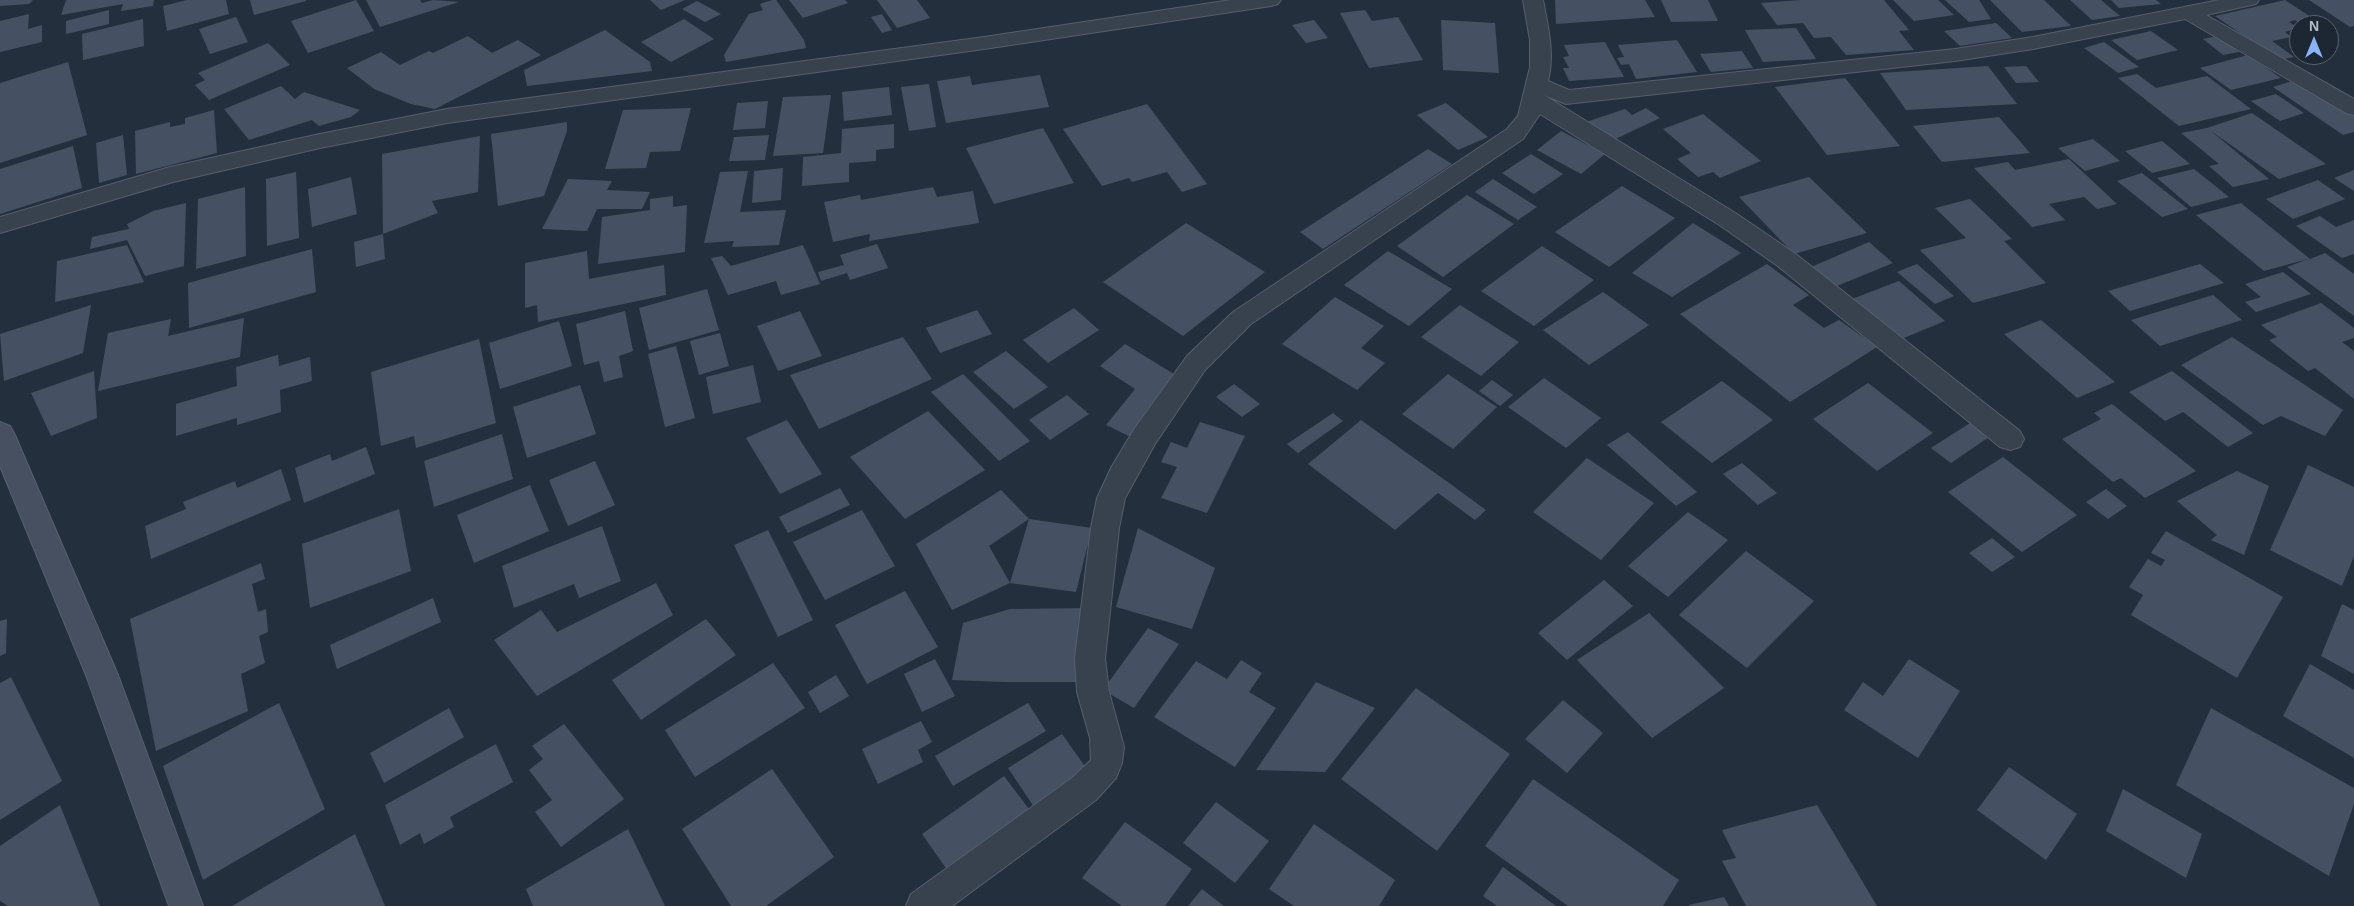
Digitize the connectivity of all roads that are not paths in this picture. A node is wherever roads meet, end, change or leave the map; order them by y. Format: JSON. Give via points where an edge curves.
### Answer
{"nodes":[{"id":1,"x":1271,"y":0,"type":"edge"},
{"id":2,"x":1533,"y":0,"type":"edge"},
{"id":3,"x":2249,"y":0,"type":"edge"},
{"id":4,"x":2189,"y":13,"type":"junction"},
{"id":5,"x":1535,"y":91,"type":"junction"},
{"id":6,"x":2354,"y":108,"type":"edge"},
{"id":7,"x":0,"y":225,"type":"edge"},
{"id":8,"x":0,"y":433,"type":"edge"},
{"id":9,"x":2010,"y":439,"type":"dead end"},
{"id":10,"x":186,"y":906,"type":"edge"},
{"id":11,"x":923,"y":906,"type":"edge"}],
"edges":[{"from":1,"to":7,"type":"street","via":[[984,43],[447,116],[170,175]]},
{"from":2,"to":5,"type":"street","via":[[1541,67]]},
{"from":3,"to":4,"type":"street"},
{"from":4,"to":5,"type":"street","via":[[1994,49],[1739,80],[1566,97]]},
{"from":4,"to":6,"type":"street"},
{"from":5,"to":9,"type":"street","via":[[1788,260]]},
{"from":5,"to":11,"type":"street","via":[[1529,117],[1515,134],[1242,318],[1196,364],[1145,436],[1111,498],[1090,658],[1093,693],[1108,742],[1107,761],[1084,789]]},
{"from":8,"to":10,"type":"main road","via":[[102,676]]}]}
